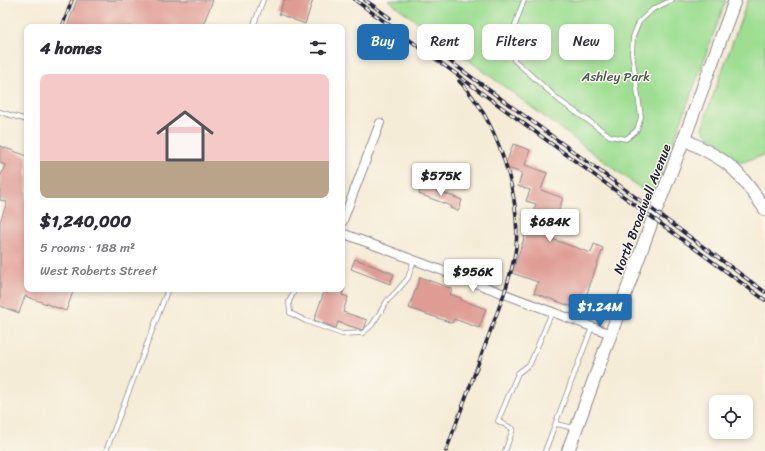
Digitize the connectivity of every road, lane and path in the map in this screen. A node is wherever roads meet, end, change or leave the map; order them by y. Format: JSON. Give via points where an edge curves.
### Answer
{"nodes":[{"id":1,"x":263,"y":0,"type":"edge"},
{"id":2,"x":524,"y":0,"type":"edge"},
{"id":3,"x":672,"y":0,"type":"edge"},
{"id":4,"x":735,"y":0,"type":"edge"},
{"id":5,"x":254,"y":24,"type":"edge"},
{"id":6,"x":0,"y":112,"type":"edge"},
{"id":7,"x":24,"y":119,"type":"edge"},
{"id":8,"x":380,"y":123,"type":"dead end"},
{"id":9,"x":684,"y":139,"type":"junction"},
{"id":10,"x":765,"y":209,"type":"edge"},
{"id":11,"x":345,"y":215,"type":"edge"},
{"id":12,"x":345,"y":234,"type":"edge"},
{"id":13,"x":414,"y":260,"type":"junction"},
{"id":14,"x":167,"y":292,"type":"edge"},
{"id":15,"x":294,"y":292,"type":"edge"},
{"id":16,"x":552,"y":312,"type":"junction"},
{"id":17,"x":592,"y":327,"type":"junction"},
{"id":18,"x":611,"y":334,"type":"junction"},
{"id":19,"x":556,"y":424,"type":"junction"},
{"id":20,"x":576,"y":429,"type":"junction"},
{"id":21,"x":106,"y":451,"type":"edge"},
{"id":22,"x":505,"y":451,"type":"edge"},
{"id":23,"x":545,"y":451,"type":"edge"},
{"id":24,"x":568,"y":451,"type":"edge"}],
"edges":[{"from":1,"to":5,"type":"lane"},
{"from":2,"to":3,"type":"lane","via":[[512,33],[514,60],[560,101],[598,128],[610,136],[626,139],[637,130],[641,117],[632,53],[633,37],[639,22],[653,9]]},
{"from":4,"to":9,"type":"main road","name":"North Broadwell Avenue"},
{"from":6,"to":7,"type":"lane"},
{"from":8,"to":11,"type":"street"},
{"from":9,"to":10,"type":"main road","via":[[720,158],[733,169],[754,192]]},
{"from":9,"to":18,"type":"main road","name":"North Broadwell Avenue"},
{"from":12,"to":13,"type":"street"},
{"from":13,"to":15,"type":"lane","via":[[408,278],[363,333],[342,334],[290,313],[289,302]]},
{"from":13,"to":16,"type":"street"},
{"from":14,"to":21,"type":"lane"},
{"from":16,"to":17,"type":"street"},
{"from":16,"to":22,"type":"lane","via":[[530,364],[518,372],[498,421],[513,429]]},
{"from":17,"to":18,"type":"street"},
{"from":17,"to":19,"type":"lane"},
{"from":18,"to":20,"type":"main road","name":"North Broadwell Avenue"},
{"from":19,"to":20,"type":"lane"},
{"from":19,"to":23,"type":"lane"},
{"from":20,"to":24,"type":"main road","name":"North Broadwell Avenue"}]}
